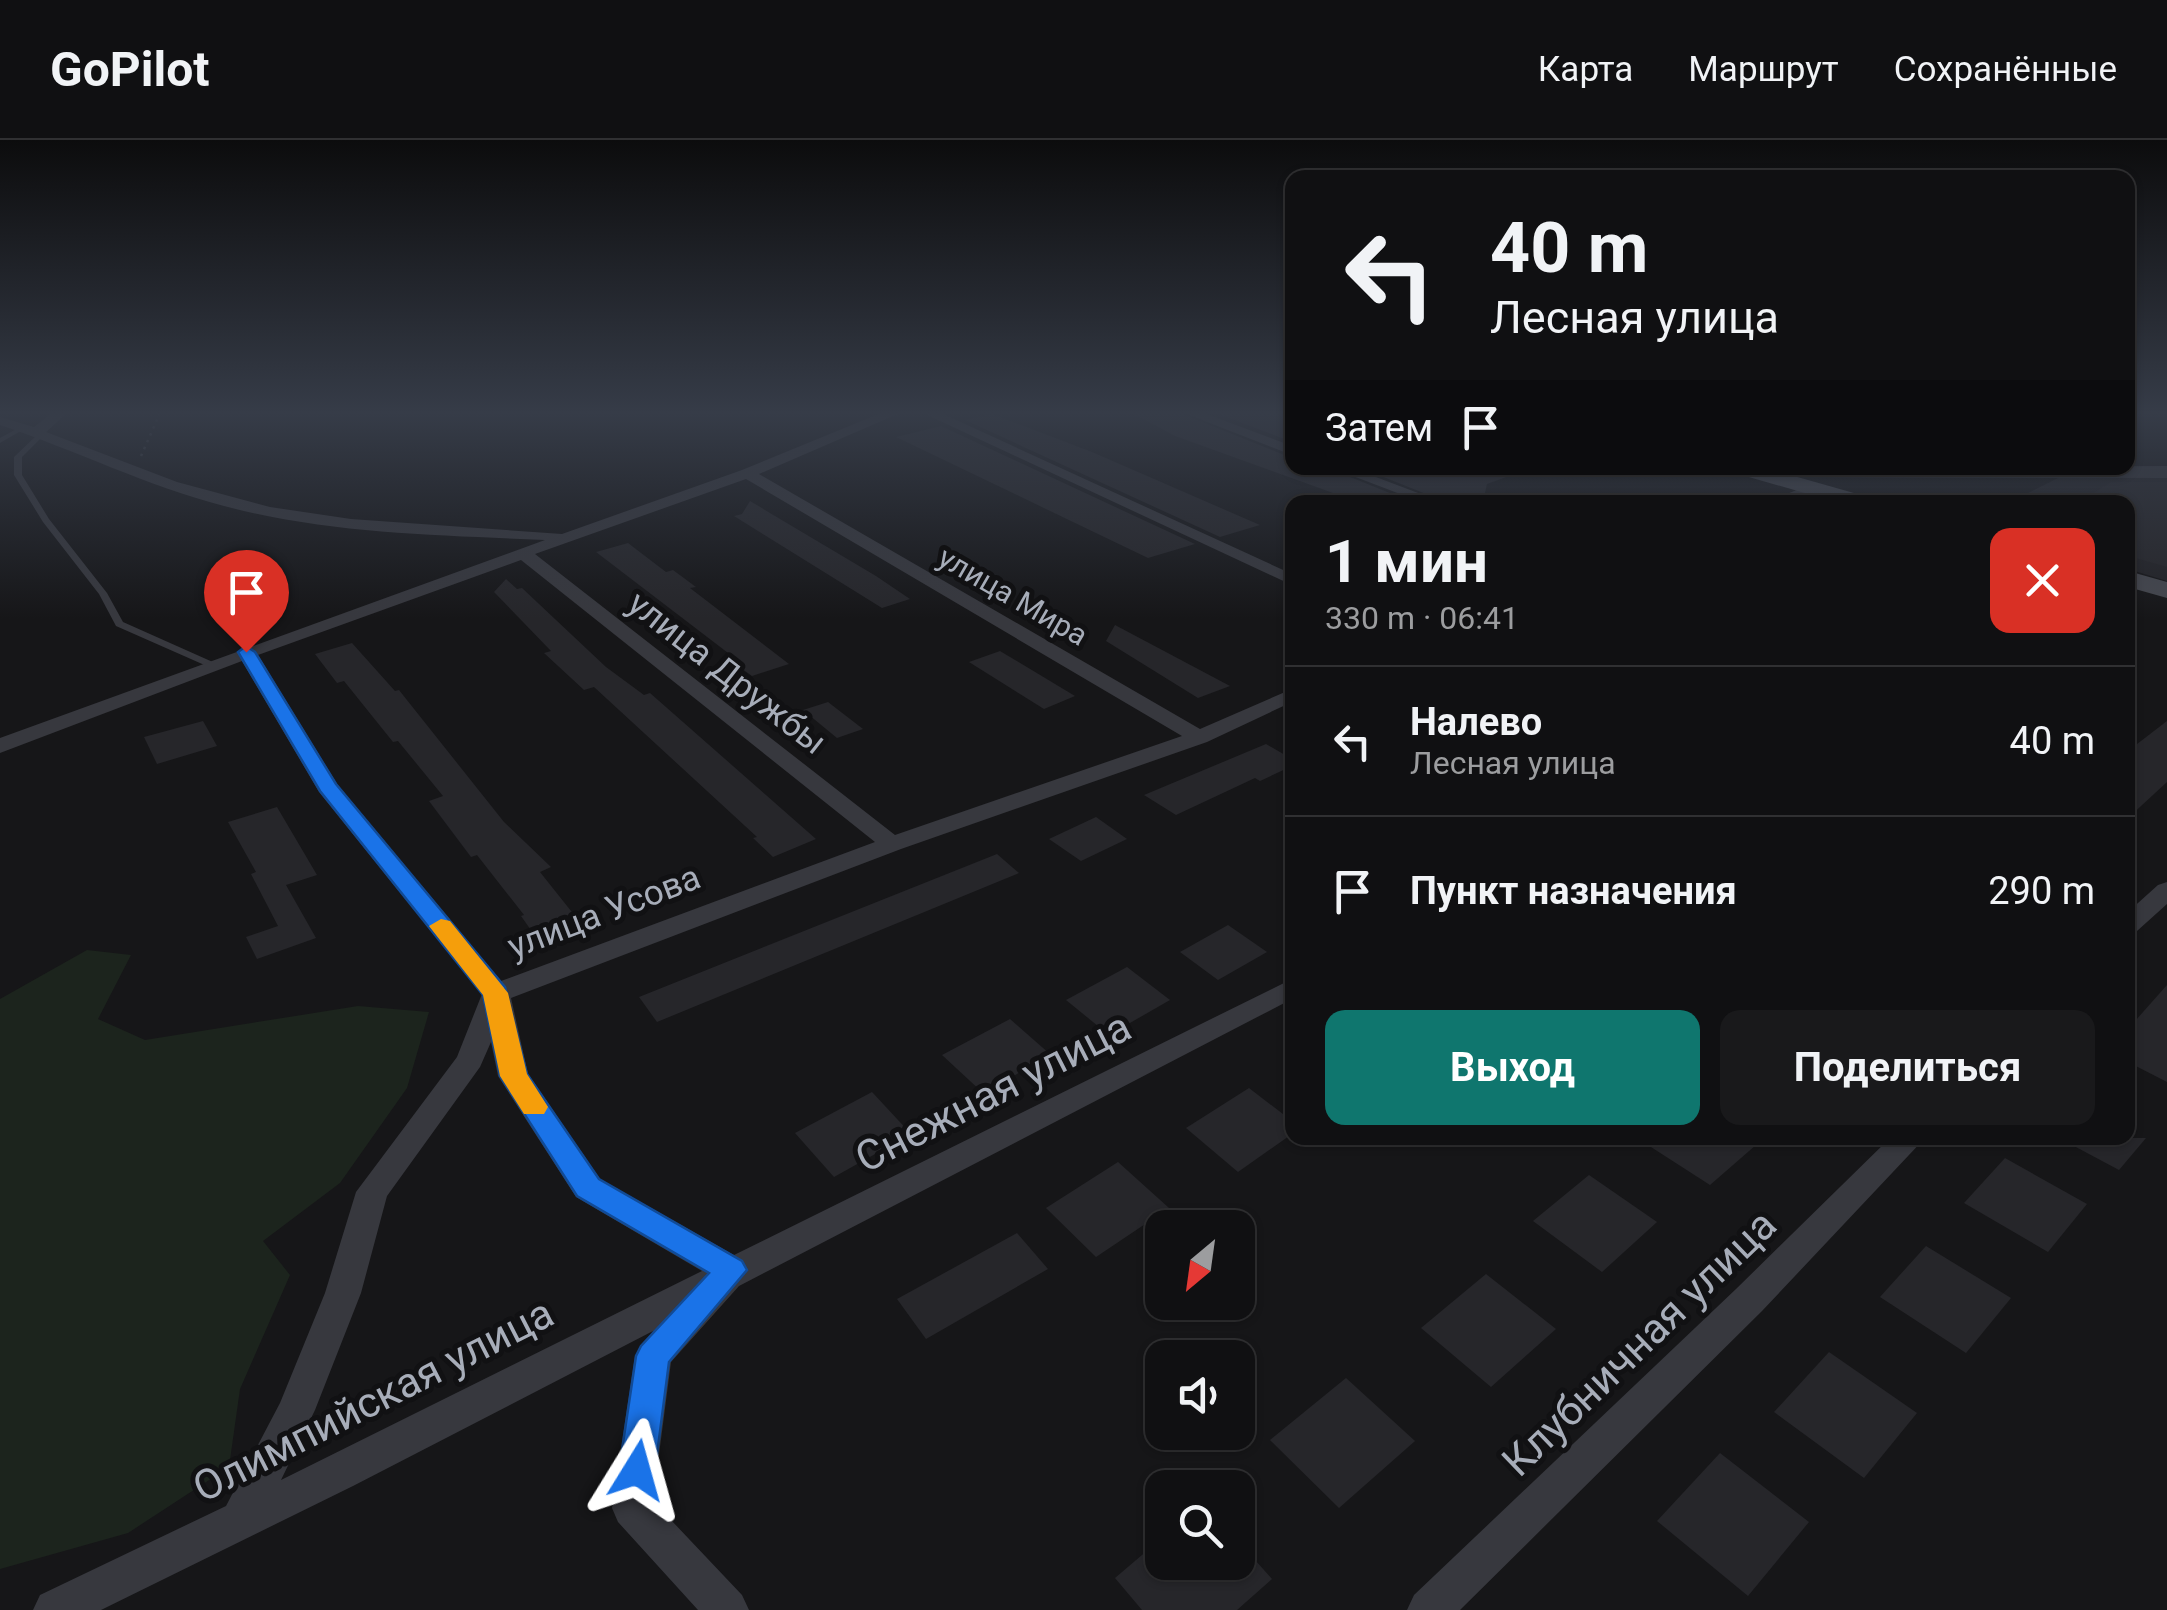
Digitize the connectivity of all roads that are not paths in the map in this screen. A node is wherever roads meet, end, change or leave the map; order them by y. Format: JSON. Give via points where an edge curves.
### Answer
{"nodes":[{"id":1,"x":23,"y":482,"type":"edge"},
{"id":2,"x":167,"y":482,"type":"edge"},
{"id":3,"x":724,"y":482,"type":"edge"},
{"id":4,"x":762,"y":482,"type":"edge"},
{"id":5,"x":1077,"y":482,"type":"edge"},
{"id":6,"x":1377,"y":482,"type":"edge"},
{"id":7,"x":1789,"y":482,"type":"edge"},
{"id":8,"x":1812,"y":489,"type":"junction"},
{"id":9,"x":1414,"y":495,"type":"edge"},
{"id":10,"x":1795,"y":495,"type":"edge"},
{"id":11,"x":1834,"y":495,"type":"edge"},
{"id":12,"x":575,"y":536,"type":"junction"},
{"id":13,"x":522,"y":553,"type":"junction"},
{"id":14,"x":1285,"y":577,"type":"edge"},
{"id":15,"x":2135,"y":581,"type":"edge"},
{"id":16,"x":2167,"y":590,"type":"edge"},
{"id":17,"x":246,"y":652,"type":"junction"},
{"id":18,"x":212,"y":665,"type":"junction"},
{"id":19,"x":1285,"y":698,"type":"edge"},
{"id":20,"x":1199,"y":737,"type":"junction"},
{"id":21,"x":0,"y":746,"type":"edge"},
{"id":22,"x":892,"y":844,"type":"junction"},
{"id":23,"x":2167,"y":890,"type":"edge"},
{"id":24,"x":2135,"y":919,"type":"edge"},
{"id":25,"x":1285,"y":992,"type":"edge"},
{"id":26,"x":496,"y":993,"type":"junction"},
{"id":27,"x":1902,"y":1145,"type":"edge"},
{"id":28,"x":731,"y":1270,"type":"junction"},
{"id":29,"x":241,"y":1520,"type":"junction"},
{"id":30,"x":55,"y":1610,"type":"edge"},
{"id":31,"x":727,"y":1610,"type":"edge"},
{"id":32,"x":1429,"y":1610,"type":"edge"}],
"edges":[{"from":1,"to":18,"type":"lane","via":[[103,592],[118,624]]},
{"from":2,"to":12,"type":"street","via":[[322,522]]},
{"from":3,"to":12,"type":"street"},
{"from":4,"to":20,"type":"street","name":"улица Мира"},
{"from":5,"to":14,"type":"street"},
{"from":6,"to":9,"type":"street"},
{"from":7,"to":8,"type":"main road"},
{"from":8,"to":10,"type":"street"},
{"from":8,"to":11,"type":"main road"},
{"from":12,"to":13,"type":"street"},
{"from":13,"to":17,"type":"street"},
{"from":13,"to":22,"type":"street","name":"улица Дружбы"},
{"from":15,"to":16,"type":"main road"},
{"from":17,"to":18,"type":"street"},
{"from":17,"to":26,"type":"street","via":[[327,787]]},
{"from":18,"to":21,"type":"street"},
{"from":19,"to":20,"type":"street","name":"улица Усова"},
{"from":20,"to":22,"type":"street","name":"улица Усова"},
{"from":22,"to":26,"type":"street","name":"улица Усова"},
{"from":23,"to":24,"type":"street"},
{"from":25,"to":28,"type":"street","name":"Снежная улица"},
{"from":26,"to":28,"type":"street","via":[[513,1076],[588,1188]]},
{"from":26,"to":29,"type":"street","name":"улица Усова","via":[[470,1060],[372,1192],[343,1293],[296,1410]]},
{"from":27,"to":32,"type":"street","name":"Клубничная улица"},
{"from":28,"to":29,"type":"street","name":"Олимпийская улица"},
{"from":28,"to":31,"type":"street","via":[[653,1356],[632,1508]]},
{"from":29,"to":30,"type":"street","name":"Олимпийская улица"}]}
